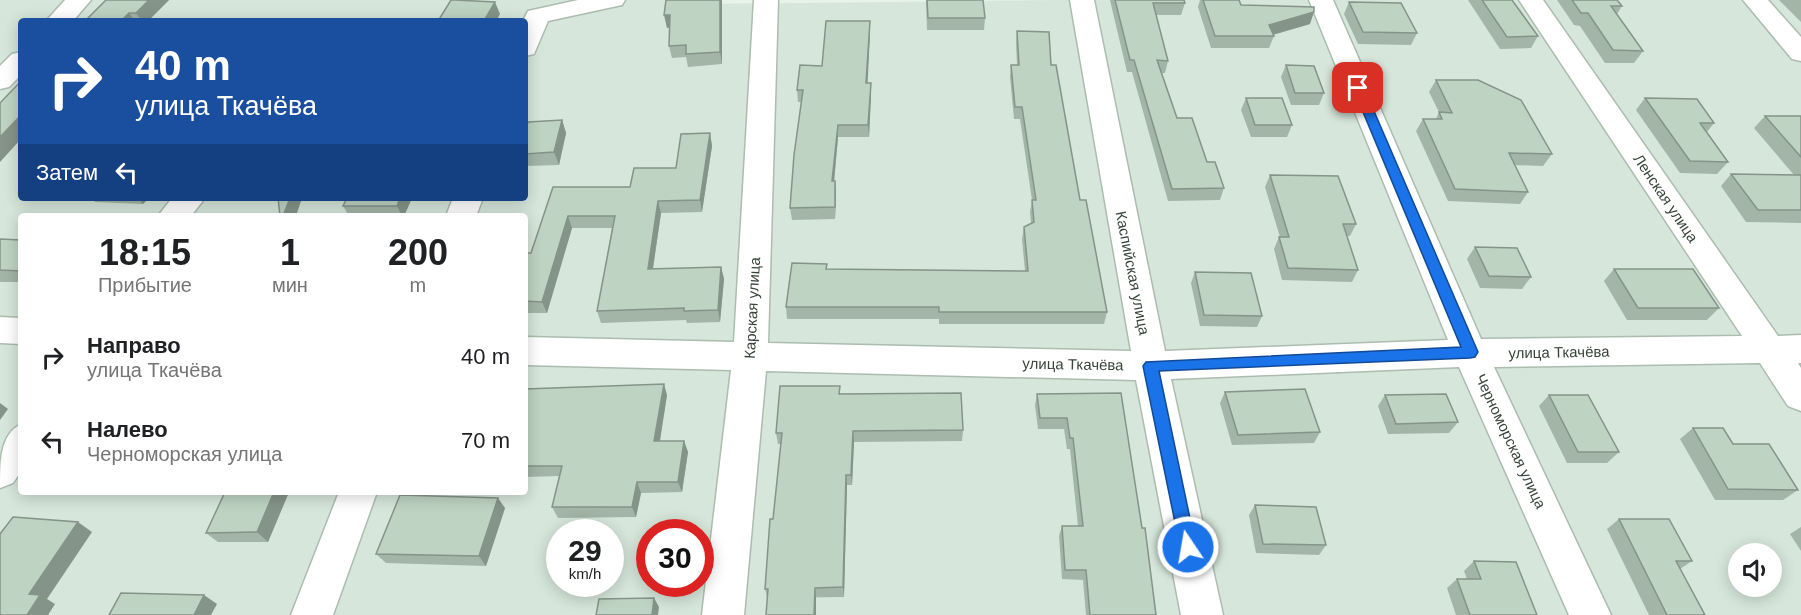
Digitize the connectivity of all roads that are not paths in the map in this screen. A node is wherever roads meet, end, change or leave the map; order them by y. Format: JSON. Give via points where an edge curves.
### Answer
{"nodes":[{"id":1,"x":79,"y":0,"type":"edge"},
{"id":2,"x":613,"y":0,"type":"edge"},
{"id":3,"x":766,"y":0,"type":"edge"},
{"id":4,"x":1082,"y":0,"type":"edge"},
{"id":5,"x":1321,"y":0,"type":"edge"},
{"id":6,"x":1531,"y":0,"type":"edge"},
{"id":7,"x":1755,"y":0,"type":"edge"},
{"id":8,"x":62,"y":18,"type":"edge"},
{"id":9,"x":528,"y":40,"type":"edge"},
{"id":10,"x":1801,"y":53,"type":"edge"},
{"id":11,"x":18,"y":63,"type":"edge"},
{"id":12,"x":0,"y":81,"type":"edge"},
{"id":13,"x":186,"y":201,"type":"edge"},
{"id":14,"x":176,"y":213,"type":"edge"},
{"id":15,"x":0,"y":330,"type":"edge"},
{"id":16,"x":18,"y":331,"type":"edge"},
{"id":17,"x":1785,"y":349,"type":"edge"},
{"id":18,"x":528,"y":351,"type":"edge"},
{"id":19,"x":1470,"y":352,"type":"junction"},
{"id":20,"x":750,"y":358,"type":"junction"},
{"id":21,"x":1151,"y":366,"type":"junction"},
{"id":22,"x":1801,"y":396,"type":"edge"},
{"id":23,"x":18,"y":444,"type":"edge"},
{"id":24,"x":0,"y":471,"type":"edge"},
{"id":25,"x":357,"y":495,"type":"edge"},
{"id":26,"x":312,"y":615,"type":"edge"},
{"id":27,"x":723,"y":615,"type":"edge"},
{"id":28,"x":1202,"y":615,"type":"edge"},
{"id":29,"x":1590,"y":615,"type":"edge"}],
"edges":[{"from":1,"to":8,"type":"street"},
{"from":2,"to":9,"type":"street","via":[[537,16]]},
{"from":3,"to":20,"type":"street","name":"Карская улица"},
{"from":4,"to":21,"type":"street","name":"Каспийская улица"},
{"from":5,"to":19,"type":"street","name":"Черноморская улица"},
{"from":6,"to":17,"type":"street","name":"Ленская улица"},
{"from":7,"to":10,"type":"street"},
{"from":11,"to":12,"type":"street"},
{"from":13,"to":14,"type":"street"},
{"from":15,"to":16,"type":"street"},
{"from":17,"to":19,"type":"street","name":"улица Ткачёва"},
{"from":17,"to":22,"type":"street","name":"Ленская улица"},
{"from":18,"to":20,"type":"street","name":"улица Ткачёва"},
{"from":19,"to":21,"type":"street","name":"улица Ткачёва"},
{"from":19,"to":29,"type":"street","name":"Черноморская улица"},
{"from":20,"to":21,"type":"street","name":"улица Ткачёва"},
{"from":20,"to":27,"type":"street","name":"Карская улица"},
{"from":21,"to":28,"type":"street","name":"Каспийская улица"},
{"from":23,"to":24,"type":"street"},
{"from":25,"to":26,"type":"street"}]}
